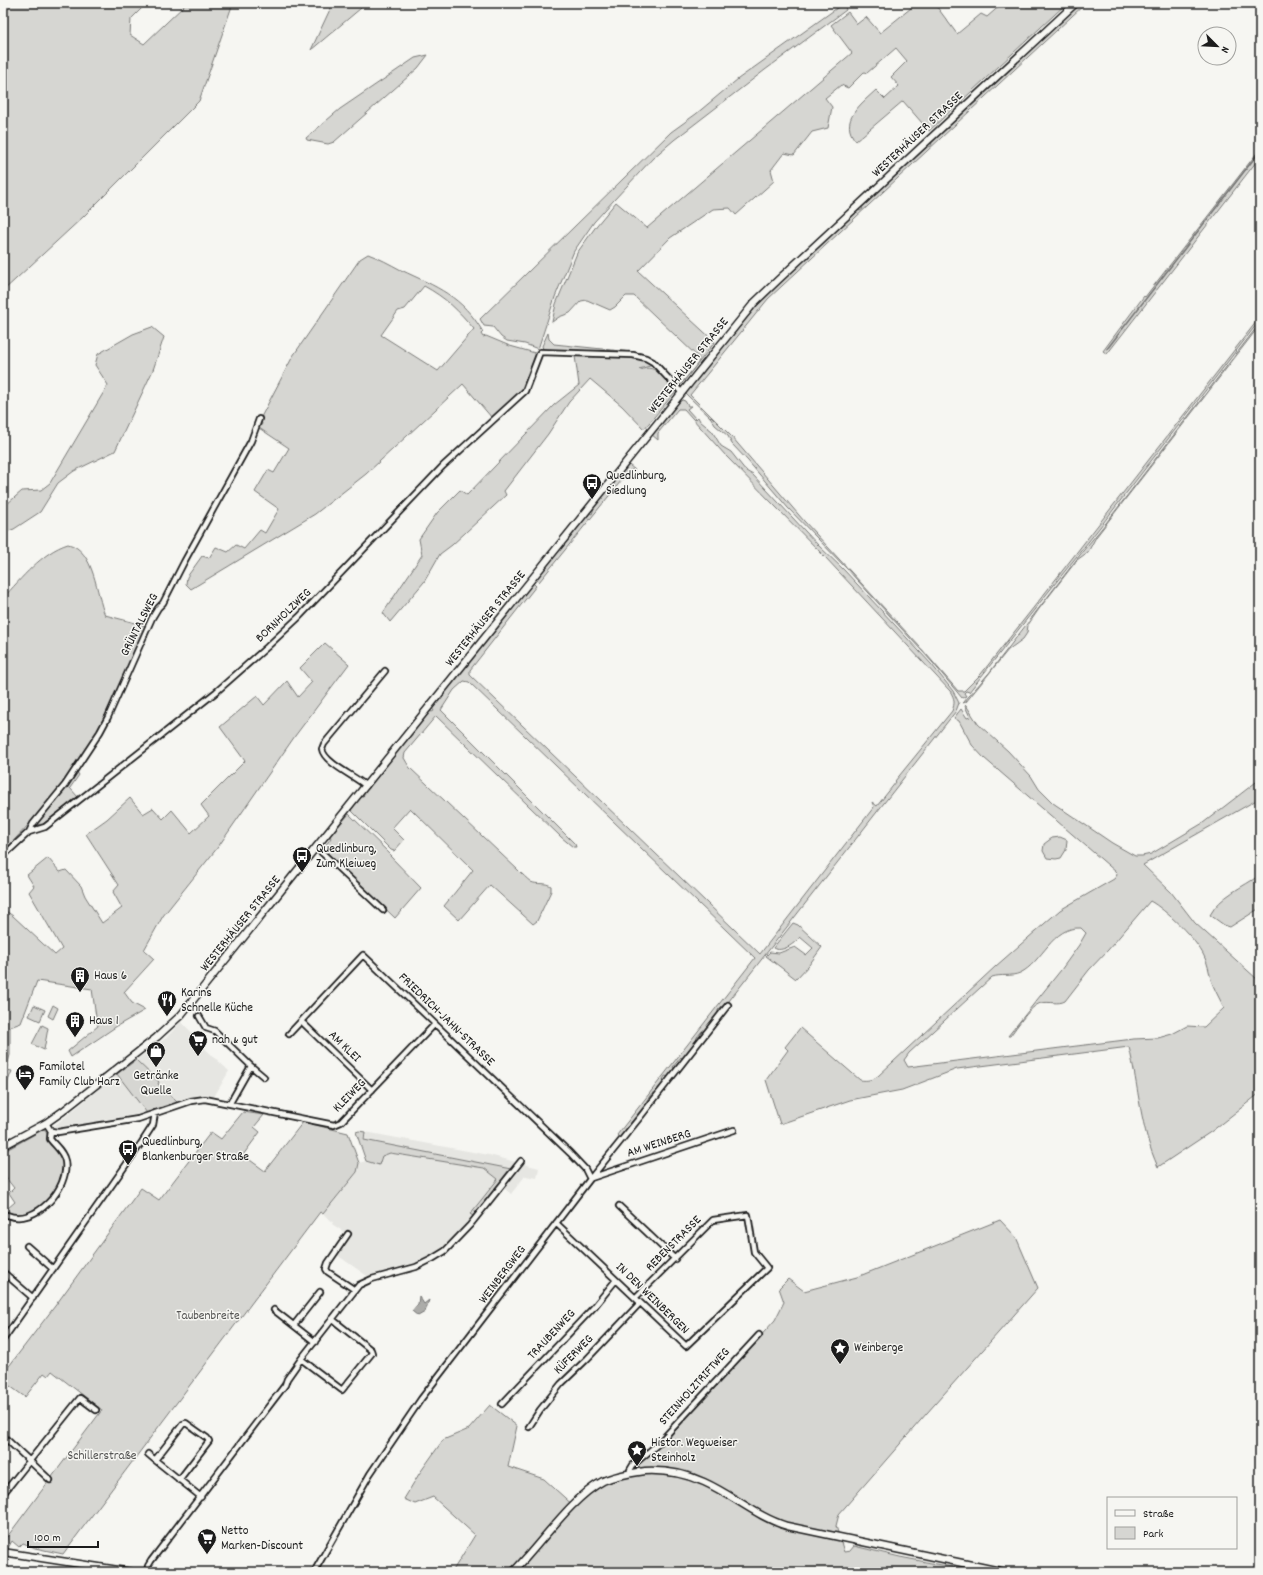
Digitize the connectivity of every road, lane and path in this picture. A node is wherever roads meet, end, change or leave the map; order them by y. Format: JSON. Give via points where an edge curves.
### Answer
{"nodes":[{"id":1,"x":1076,"y":3,"type":"edge"},
{"id":2,"x":682,"y":393,"type":"junction"},
{"id":3,"x":259,"y":420,"type":"dead end"},
{"id":4,"x":385,"y":671,"type":"dead end"},
{"id":5,"x":366,"y":786,"type":"junction"},
{"id":6,"x":29,"y":832,"type":"junction"},
{"id":7,"x":317,"y":848,"type":"junction"},
{"id":8,"x":3,"y":856,"type":"edge"},
{"id":9,"x":384,"y":910,"type":"dead end"},
{"id":10,"x":728,"y":1005,"type":"dead end"},
{"id":11,"x":199,"y":1016,"type":"dead end"},
{"id":12,"x":301,"y":1021,"type":"junction"},
{"id":13,"x":435,"y":1024,"type":"junction"},
{"id":14,"x":289,"y":1034,"type":"dead end"},
{"id":15,"x":251,"y":1066,"type":"junction"},
{"id":16,"x":264,"y":1077,"type":"dead end"},
{"id":17,"x":372,"y":1090,"type":"junction"},
{"id":18,"x":230,"y":1103,"type":"junction"},
{"id":19,"x":155,"y":1113,"type":"junction"},
{"id":20,"x":46,"y":1123,"type":"junction"},
{"id":21,"x":734,"y":1130,"type":"dead end"},
{"id":22,"x":51,"y":1131,"type":"junction"},
{"id":23,"x":3,"y":1146,"type":"edge"},
{"id":24,"x":521,"y":1161,"type":"dead end"},
{"id":25,"x":590,"y":1178,"type":"junction"},
{"id":26,"x":619,"y":1206,"type":"dead end"},
{"id":27,"x":7,"y":1215,"type":"dead end"},
{"id":28,"x":556,"y":1222,"type":"junction"},
{"id":29,"x":348,"y":1234,"type":"dead end"},
{"id":30,"x":27,"y":1246,"type":"dead end"},
{"id":31,"x":675,"y":1259,"type":"junction"},
{"id":32,"x":767,"y":1268,"type":"joint"},
{"id":33,"x":53,"y":1269,"type":"junction"},
{"id":34,"x":3,"y":1272,"type":"edge"},
{"id":35,"x":616,"y":1280,"type":"junction"},
{"id":36,"x":355,"y":1290,"type":"junction"},
{"id":37,"x":320,"y":1292,"type":"dead end"},
{"id":38,"x":33,"y":1298,"type":"junction"},
{"id":39,"x":635,"y":1298,"type":"junction"},
{"id":40,"x":640,"y":1303,"type":"junction"},
{"id":41,"x":274,"y":1310,"type":"dead end"},
{"id":42,"x":332,"y":1319,"type":"junction"},
{"id":43,"x":294,"y":1325,"type":"junction"},
{"id":44,"x":759,"y":1335,"type":"dead end"},
{"id":45,"x":4,"y":1338,"type":"edge"},
{"id":46,"x":315,"y":1342,"type":"junction"},
{"id":47,"x":301,"y":1360,"type":"junction"},
{"id":48,"x":502,"y":1404,"type":"dead end"},
{"id":49,"x":96,"y":1410,"type":"dead end"},
{"id":50,"x":529,"y":1427,"type":"dead end"},
{"id":51,"x":3,"y":1436,"type":"edge"},
{"id":52,"x":148,"y":1454,"type":"dead end"},
{"id":53,"x":155,"y":1460,"type":"junction"},
{"id":54,"x":30,"y":1462,"type":"junction"},
{"id":55,"x":630,"y":1470,"type":"dead end"},
{"id":56,"x":50,"y":1480,"type":"dead end"},
{"id":57,"x":179,"y":1480,"type":"junction"},
{"id":58,"x":3,"y":1494,"type":"edge"},
{"id":59,"x":201,"y":1497,"type":"junction"},
{"id":60,"x":3,"y":1554,"type":"edge"},
{"id":61,"x":3,"y":1566,"type":"edge"},
{"id":62,"x":7,"y":1572,"type":"edge"},
{"id":63,"x":131,"y":1572,"type":"edge"},
{"id":64,"x":147,"y":1572,"type":"edge"},
{"id":65,"x":314,"y":1572,"type":"edge"},
{"id":66,"x":513,"y":1572,"type":"edge"},
{"id":67,"x":1005,"y":1572,"type":"edge"}],
"edges":[{"from":1,"to":2,"type":"main road","name":"WESTERHÄUSER STRASSE","via":[[765,292]]},
{"from":2,"to":5,"type":"main road","name":"WESTERHÄUSER STRASSE"},
{"from":2,"to":6,"type":"street","name":"BORNHOLZWEG","via":[[653,362],[646,358],[540,352],[525,391],[443,466],[267,648],[216,692],[49,824]]},
{"from":3,"to":6,"type":"street","name":"GRÜNTALSWEG","via":[[251,440],[163,603],[152,618],[108,717],[77,769]]},
{"from":4,"to":5,"type":"street","via":[[322,749],[324,755],[346,774]]},
{"from":5,"to":7,"type":"main road","name":"WESTERHÄUSER STRASSE"},
{"from":6,"to":8,"type":"street","name":"BORNHOLZWEG"},
{"from":7,"to":9,"type":"street"},
{"from":7,"to":20,"type":"main road","name":"WESTERHÄUSER STRASSE","via":[[181,1015],[157,1037]]},
{"from":10,"to":25,"type":"street","name":"WEINBERGWEG"},
{"from":11,"to":15,"type":"street","via":[[206,1028],[215,1031]]},
{"from":12,"to":13,"type":"street","name":"FRIEDRICH-JAHN-STRASSE","via":[[363,955]]},
{"from":12,"to":14,"type":"street","name":"FRIEDRICH-JAHN-STRASSE"},
{"from":12,"to":17,"type":"street","name":"AM KLEI"},
{"from":13,"to":17,"type":"street","name":"KLEIWEG"},
{"from":13,"to":25,"type":"street","name":"FRIEDRICH-JAHN-STRASSE","via":[[570,1153]]},
{"from":15,"to":16,"type":"street"},
{"from":15,"to":18,"type":"street"},
{"from":17,"to":18,"type":"street","name":"KLEIWEG","via":[[341,1122],[334,1125]]},
{"from":18,"to":19,"type":"street","name":"KLEIWEG","via":[[198,1099]]},
{"from":19,"to":22,"type":"street","name":"KLEIWEG","via":[[138,1119]]},
{"from":19,"to":33,"type":"street","via":[[155,1121],[150,1130]]},
{"from":20,"to":22,"type":"street"},
{"from":20,"to":23,"type":"main road","name":"WESTERHÄUSER STRASSE"},
{"from":21,"to":25,"type":"street","name":"AM WEINBERG"},
{"from":22,"to":27,"type":"street","via":[[50,1139],[63,1154],[65,1162],[64,1175],[59,1186],[48,1204],[36,1213],[22,1218]]},
{"from":24,"to":36,"type":"street","via":[[474,1220],[445,1251],[416,1267],[367,1281]]},
{"from":25,"to":28,"type":"street","name":"WEINBERGWEG"},
{"from":26,"to":31,"type":"street"},
{"from":28,"to":35,"type":"street","name":"IN DEN WEINBERGEN"},
{"from":28,"to":65,"type":"street","name":"WEINBERGWEG","via":[[421,1399],[370,1474]]},
{"from":29,"to":36,"type":"street","via":[[326,1267],[328,1272]]},
{"from":30,"to":33,"type":"street"},
{"from":31,"to":32,"type":"street","name":"REBENSTRASSE","via":[[713,1220],[748,1215],[754,1252]]},
{"from":31,"to":39,"type":"street","name":"REBENSTRASSE"},
{"from":32,"to":40,"type":"street","name":"IN DEN WEINBERGEN","via":[[687,1345]]},
{"from":33,"to":38,"type":"street"},
{"from":34,"to":38,"type":"street"},
{"from":35,"to":39,"type":"street","name":"IN DEN WEINBERGEN"},
{"from":35,"to":48,"type":"street","name":"TRAUBENWEG","via":[[594,1307]]},
{"from":36,"to":42,"type":"street"},
{"from":37,"to":43,"type":"street"},
{"from":38,"to":45,"type":"street"},
{"from":39,"to":40,"type":"street","name":"IN DEN WEINBERGEN"},
{"from":40,"to":50,"type":"street","name":"KÜFERWEG","via":[[561,1384]]},
{"from":41,"to":43,"type":"street"},
{"from":42,"to":46,"type":"street"},
{"from":42,"to":47,"type":"street","via":[[372,1353],[342,1390]]},
{"from":43,"to":46,"type":"street"},
{"from":44,"to":55,"type":"street","name":"STEINHOLZTRIFTWEG","via":[[658,1444]]},
{"from":46,"to":47,"type":"street"},
{"from":47,"to":59,"type":"street"},
{"from":49,"to":54,"type":"street","via":[[80,1398]]},
{"from":51,"to":54,"type":"street"},
{"from":52,"to":53,"type":"street"},
{"from":53,"to":57,"type":"street"},
{"from":53,"to":57,"type":"street","via":[[184,1423],[207,1438],[208,1443]]},
{"from":54,"to":56,"type":"street"},
{"from":54,"to":58,"type":"street"},
{"from":57,"to":59,"type":"street"},
{"from":59,"to":64,"type":"street","via":[[151,1561]]},
{"from":60,"to":63,"type":"main road"},
{"from":61,"to":62,"type":"street"},
{"from":66,"to":67,"type":"main road","via":[[590,1490],[613,1478],[638,1472],[663,1471],[694,1478],[758,1514],[787,1526]]}]}
